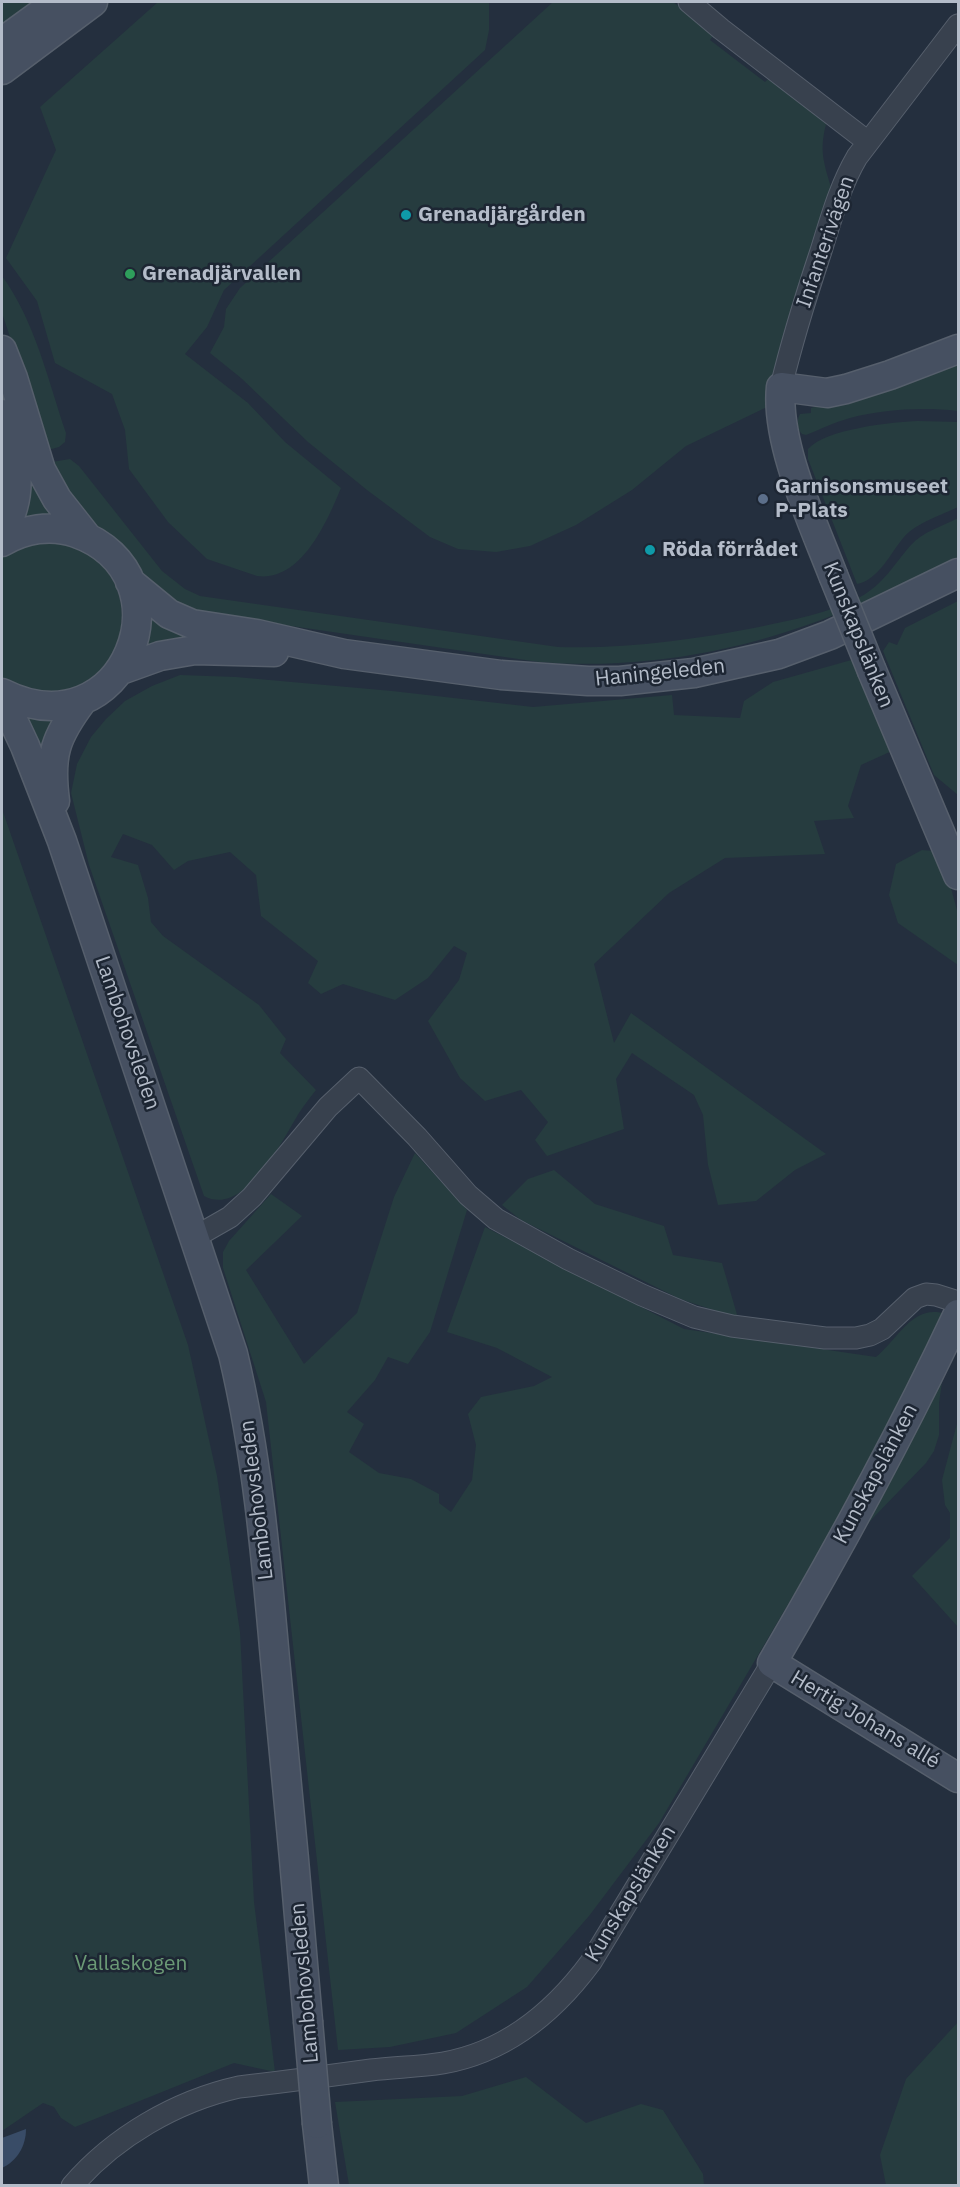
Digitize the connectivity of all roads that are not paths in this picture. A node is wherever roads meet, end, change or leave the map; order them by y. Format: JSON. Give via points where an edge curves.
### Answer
{"nodes":[{"id":1,"x":57,"y":2,"type":"edge"},
{"id":2,"x":93,"y":2,"type":"edge"},
{"id":3,"x":689,"y":2,"type":"edge"},
{"id":4,"x":958,"y":25,"type":"edge"},
{"id":5,"x":2,"y":42,"type":"edge"},
{"id":6,"x":2,"y":70,"type":"edge"},
{"id":7,"x":868,"y":142,"type":"junction"},
{"id":8,"x":958,"y":349,"type":"edge"},
{"id":9,"x":2,"y":350,"type":"edge"},
{"id":10,"x":781,"y":387,"type":"junction"},
{"id":11,"x":2,"y":414,"type":"edge"},
{"id":12,"x":2,"y":534,"type":"edge"},
{"id":13,"x":87,"y":537,"type":"junction"},
{"id":14,"x":2,"y":542,"type":"edge"},
{"id":15,"x":958,"y":573,"type":"edge"},
{"id":16,"x":130,"y":582,"type":"junction"},
{"id":17,"x":344,"y":654,"type":"junction"},
{"id":18,"x":121,"y":670,"type":"junction"},
{"id":19,"x":2,"y":695,"type":"edge"},
{"id":20,"x":83,"y":700,"type":"junction"},
{"id":21,"x":62,"y":841,"type":"junction"},
{"id":22,"x":958,"y":875,"type":"edge"},
{"id":23,"x":195,"y":1237,"type":"junction"},
{"id":24,"x":958,"y":1302,"type":"edge"},
{"id":25,"x":958,"y":1314,"type":"edge"},
{"id":26,"x":772,"y":1663,"type":"junction"},
{"id":27,"x":958,"y":1778,"type":"edge"},
{"id":28,"x":72,"y":2186,"type":"edge"},
{"id":29,"x":324,"y":2186,"type":"edge"}],
"edges":[{"from":1,"to":5,"type":"main road"},
{"from":2,"to":6,"type":"main road"},
{"from":3,"to":7,"type":"street"},
{"from":4,"to":7,"type":"street","name":"Infanterivägen"},
{"from":7,"to":10,"type":"street","name":"Infanterivägen","via":[[849,171],[837,201]]},
{"from":8,"to":10,"type":"main road","via":[[846,389],[827,393]]},
{"from":9,"to":13,"type":"main road","via":[[42,470],[57,499]]},
{"from":10,"to":22,"type":"main road","name":"Kunskapslänken","bridge":true,"via":[[780,409],[796,480]]},
{"from":11,"to":12,"type":"main road","via":[[17,477],[16,501]]},
{"from":13,"to":14,"type":"main road","via":[[49,528],[29,530]]},
{"from":13,"to":16,"type":"main road","via":[[105,548]]},
{"from":15,"to":17,"type":"main road","name":"Haningeleden","via":[[830,635],[779,654],[694,673],[588,681],[501,675]]},
{"from":16,"to":17,"type":"main road","name":"Haningeleden","via":[[169,614],[192,624]]},
{"from":16,"to":18,"type":"main road","via":[[137,627],[132,650]]},
{"from":17,"to":18,"type":"main road","name":"Haningeleden","via":[[195,650],[160,656]]},
{"from":18,"to":20,"type":"main road","via":[[104,688]]},
{"from":19,"to":20,"type":"main road","via":[[40,706],[62,706]]},
{"from":19,"to":21,"type":"main road","name":"Lambohovsleden"},
{"from":20,"to":21,"type":"main road","name":"Lambohovsleden","via":[[66,723],[53,759]]},
{"from":21,"to":23,"type":"main road","name":"Lambohovsleden"},
{"from":23,"to":24,"type":"street","via":[[230,1217],[252,1197],[328,1107],[359,1078],[496,1219],[568,1259],[694,1317],[732,1326],[856,1338],[882,1329],[915,1298],[926,1294]]},
{"from":23,"to":29,"type":"main road","name":"Lambohovsleden","bridge":true,"via":[[233,1354],[255,1460]]},
{"from":25,"to":26,"type":"main road","name":"Kunskapslänken","via":[[846,1531]]},
{"from":26,"to":27,"type":"main road","name":"Hertig Johans allé"},
{"from":26,"to":28,"type":"street","name":"Kunskapslänken","via":[[591,1962],[538,2020],[490,2048],[445,2062],[239,2087],[207,2096],[140,2128],[98,2159]]}]}
